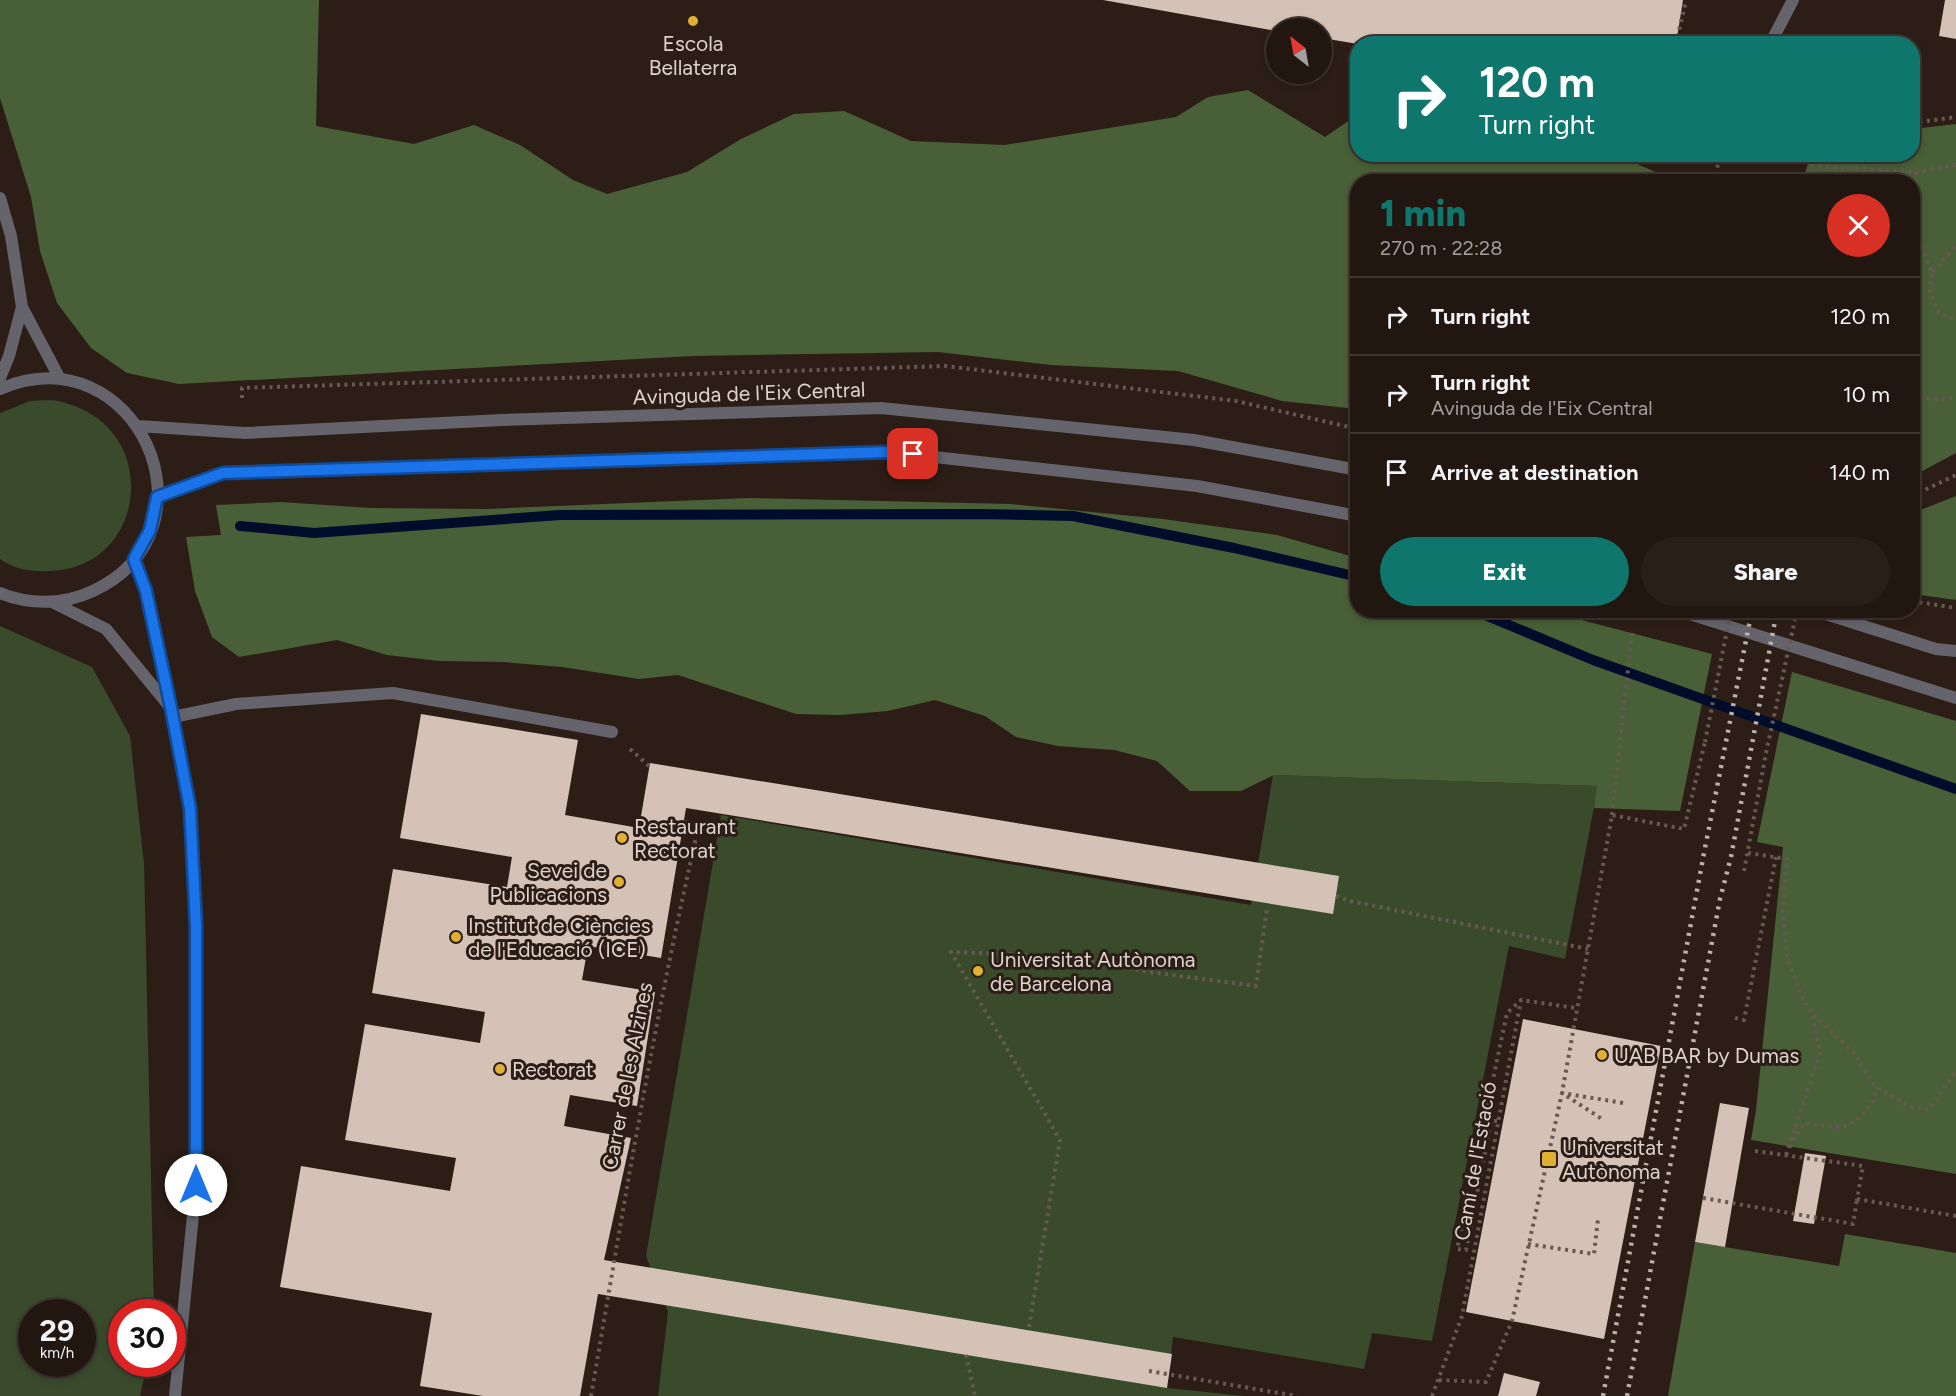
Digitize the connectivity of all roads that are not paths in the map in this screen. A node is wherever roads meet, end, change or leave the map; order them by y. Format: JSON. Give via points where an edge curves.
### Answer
{"nodes":[{"id":1,"x":1793,"y":0,"type":"edge"},
{"id":2,"x":1774,"y":36,"type":"edge"},
{"id":3,"x":0,"y":198,"type":"edge"},
{"id":4,"x":22,"y":307,"type":"junction"},
{"id":5,"x":0,"y":378,"type":"edge"},
{"id":6,"x":60,"y":379,"type":"junction"},
{"id":7,"x":0,"y":389,"type":"edge"},
{"id":8,"x":138,"y":426,"type":"junction"},
{"id":9,"x":1350,"y":469,"type":"edge"},
{"id":10,"x":157,"y":497,"type":"junction"},
{"id":11,"x":1350,"y":515,"type":"edge"},
{"id":12,"x":134,"y":559,"type":"junction"},
{"id":13,"x":0,"y":592,"type":"edge"},
{"id":14,"x":52,"y":602,"type":"junction"},
{"id":15,"x":1702,"y":618,"type":"edge"},
{"id":16,"x":1838,"y":618,"type":"edge"},
{"id":17,"x":1956,"y":651,"type":"edge"},
{"id":18,"x":1956,"y":698,"type":"edge"},
{"id":19,"x":172,"y":713,"type":"junction"},
{"id":20,"x":612,"y":732,"type":"dead end"},
{"id":21,"x":175,"y":1396,"type":"edge"}],
"edges":[{"from":1,"to":2,"type":"street"},
{"from":3,"to":4,"type":"street","via":[[11,236]]},
{"from":4,"to":5,"type":"street"},
{"from":4,"to":6,"type":"street"},
{"from":6,"to":7,"type":"street","via":[[28,380]]},
{"from":6,"to":8,"type":"street","via":[[109,397]]},
{"from":8,"to":9,"type":"street","name":"Avinguda de l'Eix Central","via":[[244,433],[881,408],[1194,440]]},
{"from":8,"to":10,"type":"street","via":[[154,460]]},
{"from":10,"to":11,"type":"street","via":[[223,473],[889,452],[1197,486]]},
{"from":10,"to":12,"type":"street","via":[[150,530]]},
{"from":12,"to":14,"type":"street","via":[[98,589]]},
{"from":12,"to":19,"type":"street","via":[[146,591]]},
{"from":13,"to":14,"type":"street","via":[[30,601]]},
{"from":14,"to":19,"type":"street","via":[[106,629]]},
{"from":15,"to":18,"type":"street"},
{"from":16,"to":17,"type":"street","via":[[1936,649]]},
{"from":19,"to":20,"type":"street","via":[[237,704],[393,693]]},
{"from":19,"to":21,"type":"street","via":[[190,808],[196,925],[196,1185]]}]}
